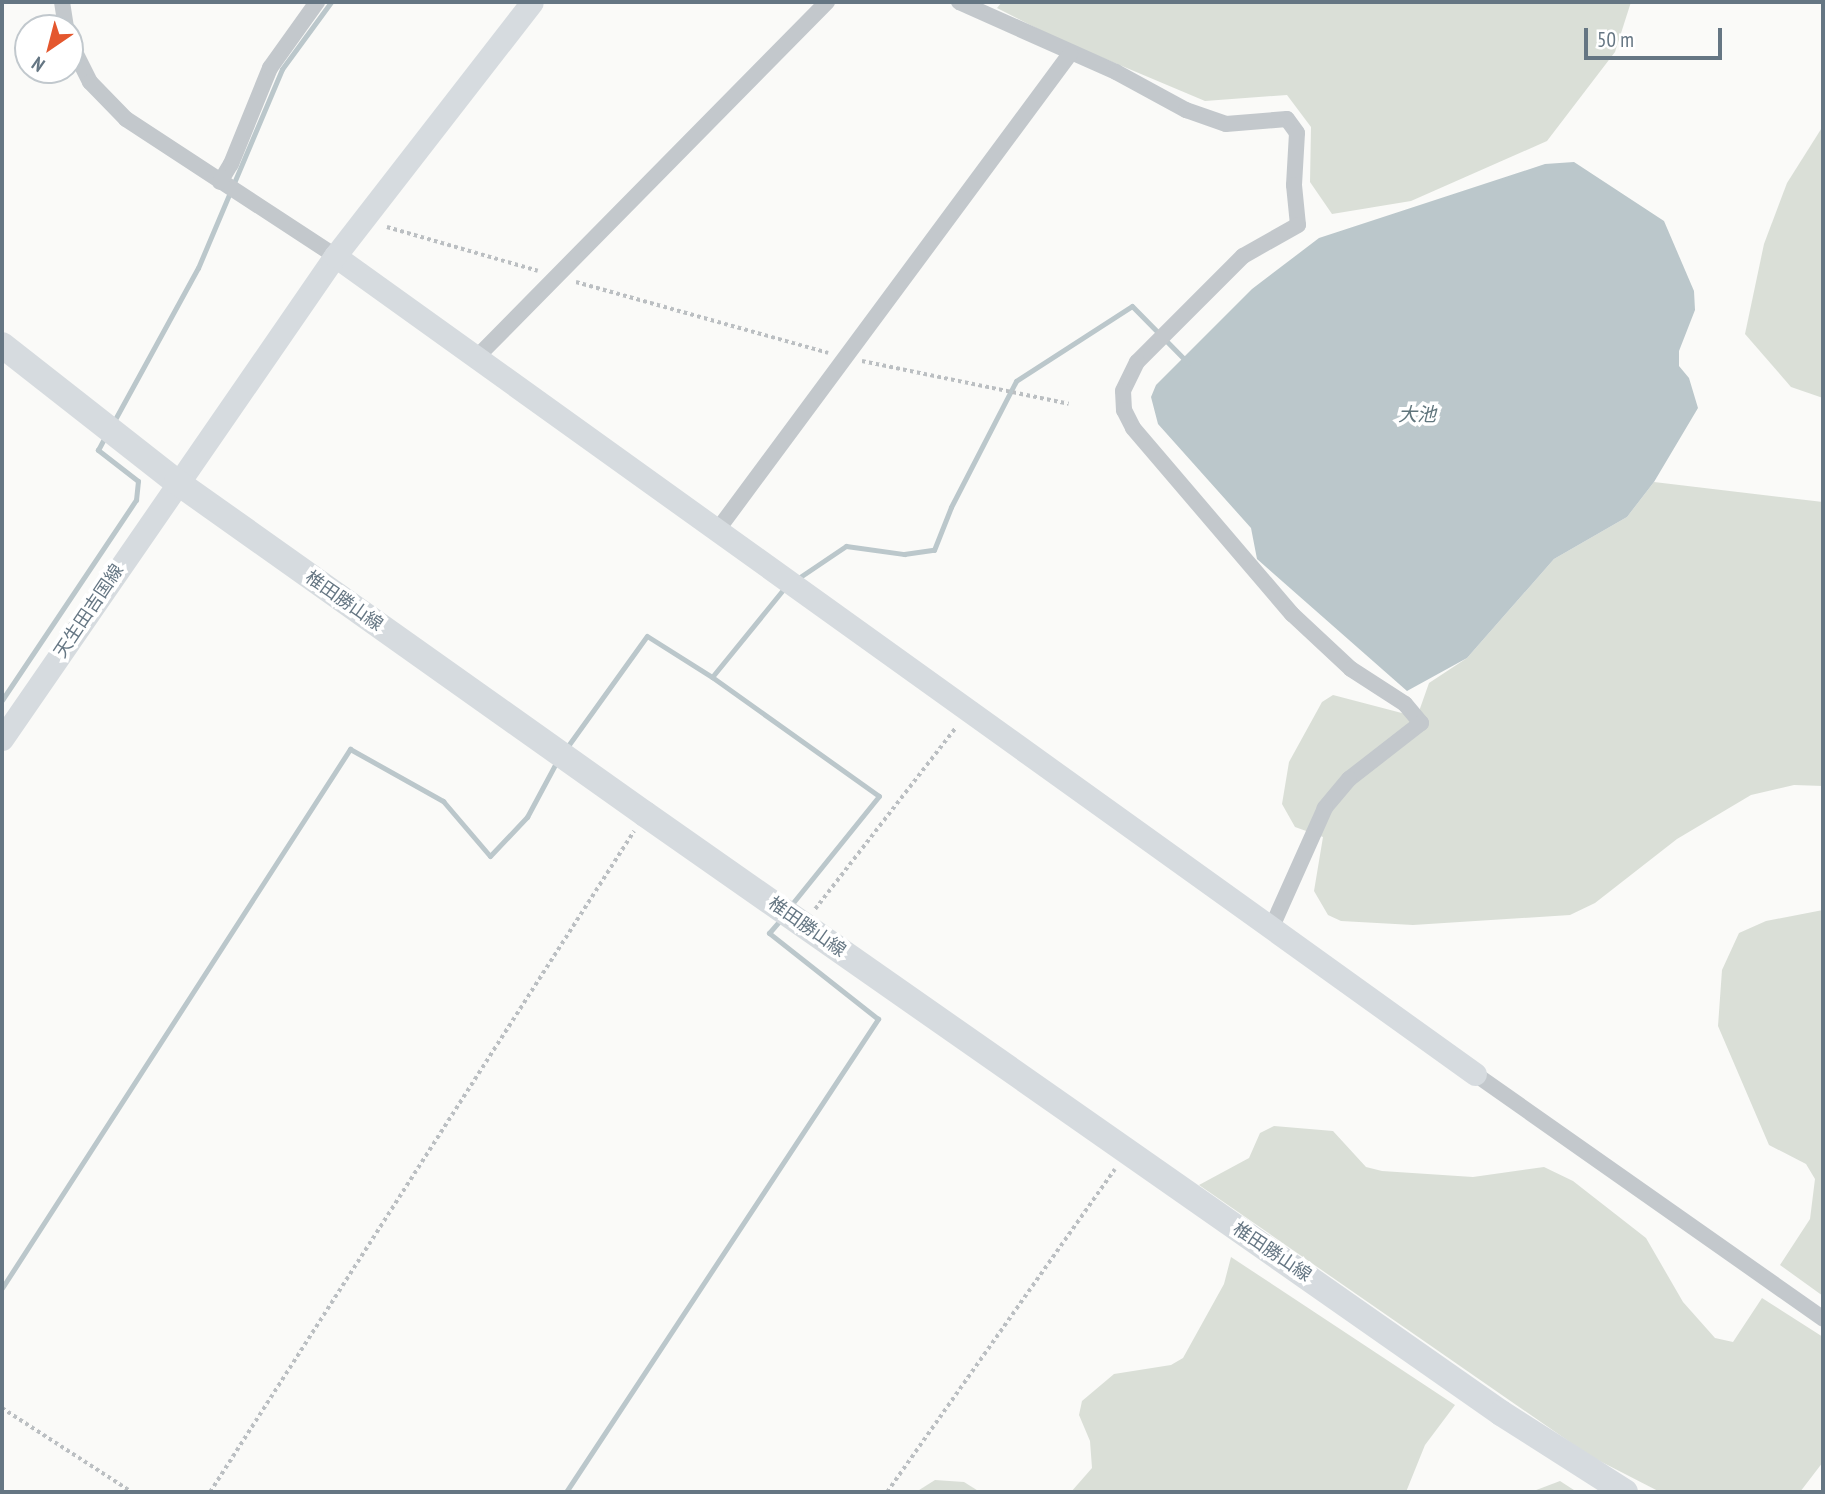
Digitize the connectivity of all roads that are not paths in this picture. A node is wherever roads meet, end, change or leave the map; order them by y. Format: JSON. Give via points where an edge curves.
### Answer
{"nodes":[{"id":1,"x":317,"y":2,"type":"edge"},
{"id":2,"x":532,"y":2,"type":"edge"},
{"id":3,"x":827,"y":2,"type":"edge"},
{"id":4,"x":959,"y":2,"type":"edge"},
{"id":5,"x":1070,"y":54,"type":"junction"},
{"id":6,"x":84,"y":70,"type":"edge"},
{"id":7,"x":220,"y":182,"type":"junction"},
{"id":8,"x":335,"y":256,"type":"junction"},
{"id":9,"x":2,"y":345,"type":"edge"},
{"id":10,"x":476,"y":358,"type":"junction"},
{"id":11,"x":177,"y":482,"type":"junction"},
{"id":12,"x":716,"y":532,"type":"junction"},
{"id":13,"x":2,"y":739,"type":"edge"},
{"id":14,"x":1271,"y":929,"type":"junction"},
{"id":15,"x":1475,"y":1074,"type":"joint"},
{"id":16,"x":1823,"y":1319,"type":"edge"},
{"id":17,"x":1625,"y":1492,"type":"edge"}],
"edges":[{"from":1,"to":7,"type":"street","via":[[270,68]]},
{"from":2,"to":8,"type":"street","name":"天生田吉国線"},
{"from":3,"to":10,"type":"street"},
{"from":4,"to":5,"type":"street"},
{"from":5,"to":12,"type":"street"},
{"from":5,"to":14,"type":"street","via":[[1214,121],[1287,119],[1297,133],[1294,185],[1298,225],[1235,263],[1137,362],[1123,391],[1124,410],[1133,428],[1292,614],[1352,669],[1405,704],[1421,723],[1349,779],[1325,808]]},
{"from":6,"to":7,"type":"street","via":[[105,101]]},
{"from":7,"to":8,"type":"street","via":[[242,191]]},
{"from":8,"to":10,"type":"street"},
{"from":8,"to":11,"type":"street","name":"天生田吉国線"},
{"from":9,"to":11,"type":"main road","name":"椎田勝山線"},
{"from":10,"to":12,"type":"street"},
{"from":11,"to":13,"type":"street","name":"天生田吉国線"},
{"from":11,"to":17,"type":"main road","name":"椎田勝山線","via":[[1127,1153],[1501,1413]]},
{"from":12,"to":14,"type":"street"},
{"from":14,"to":15,"type":"street"},
{"from":15,"to":16,"type":"street"}]}
